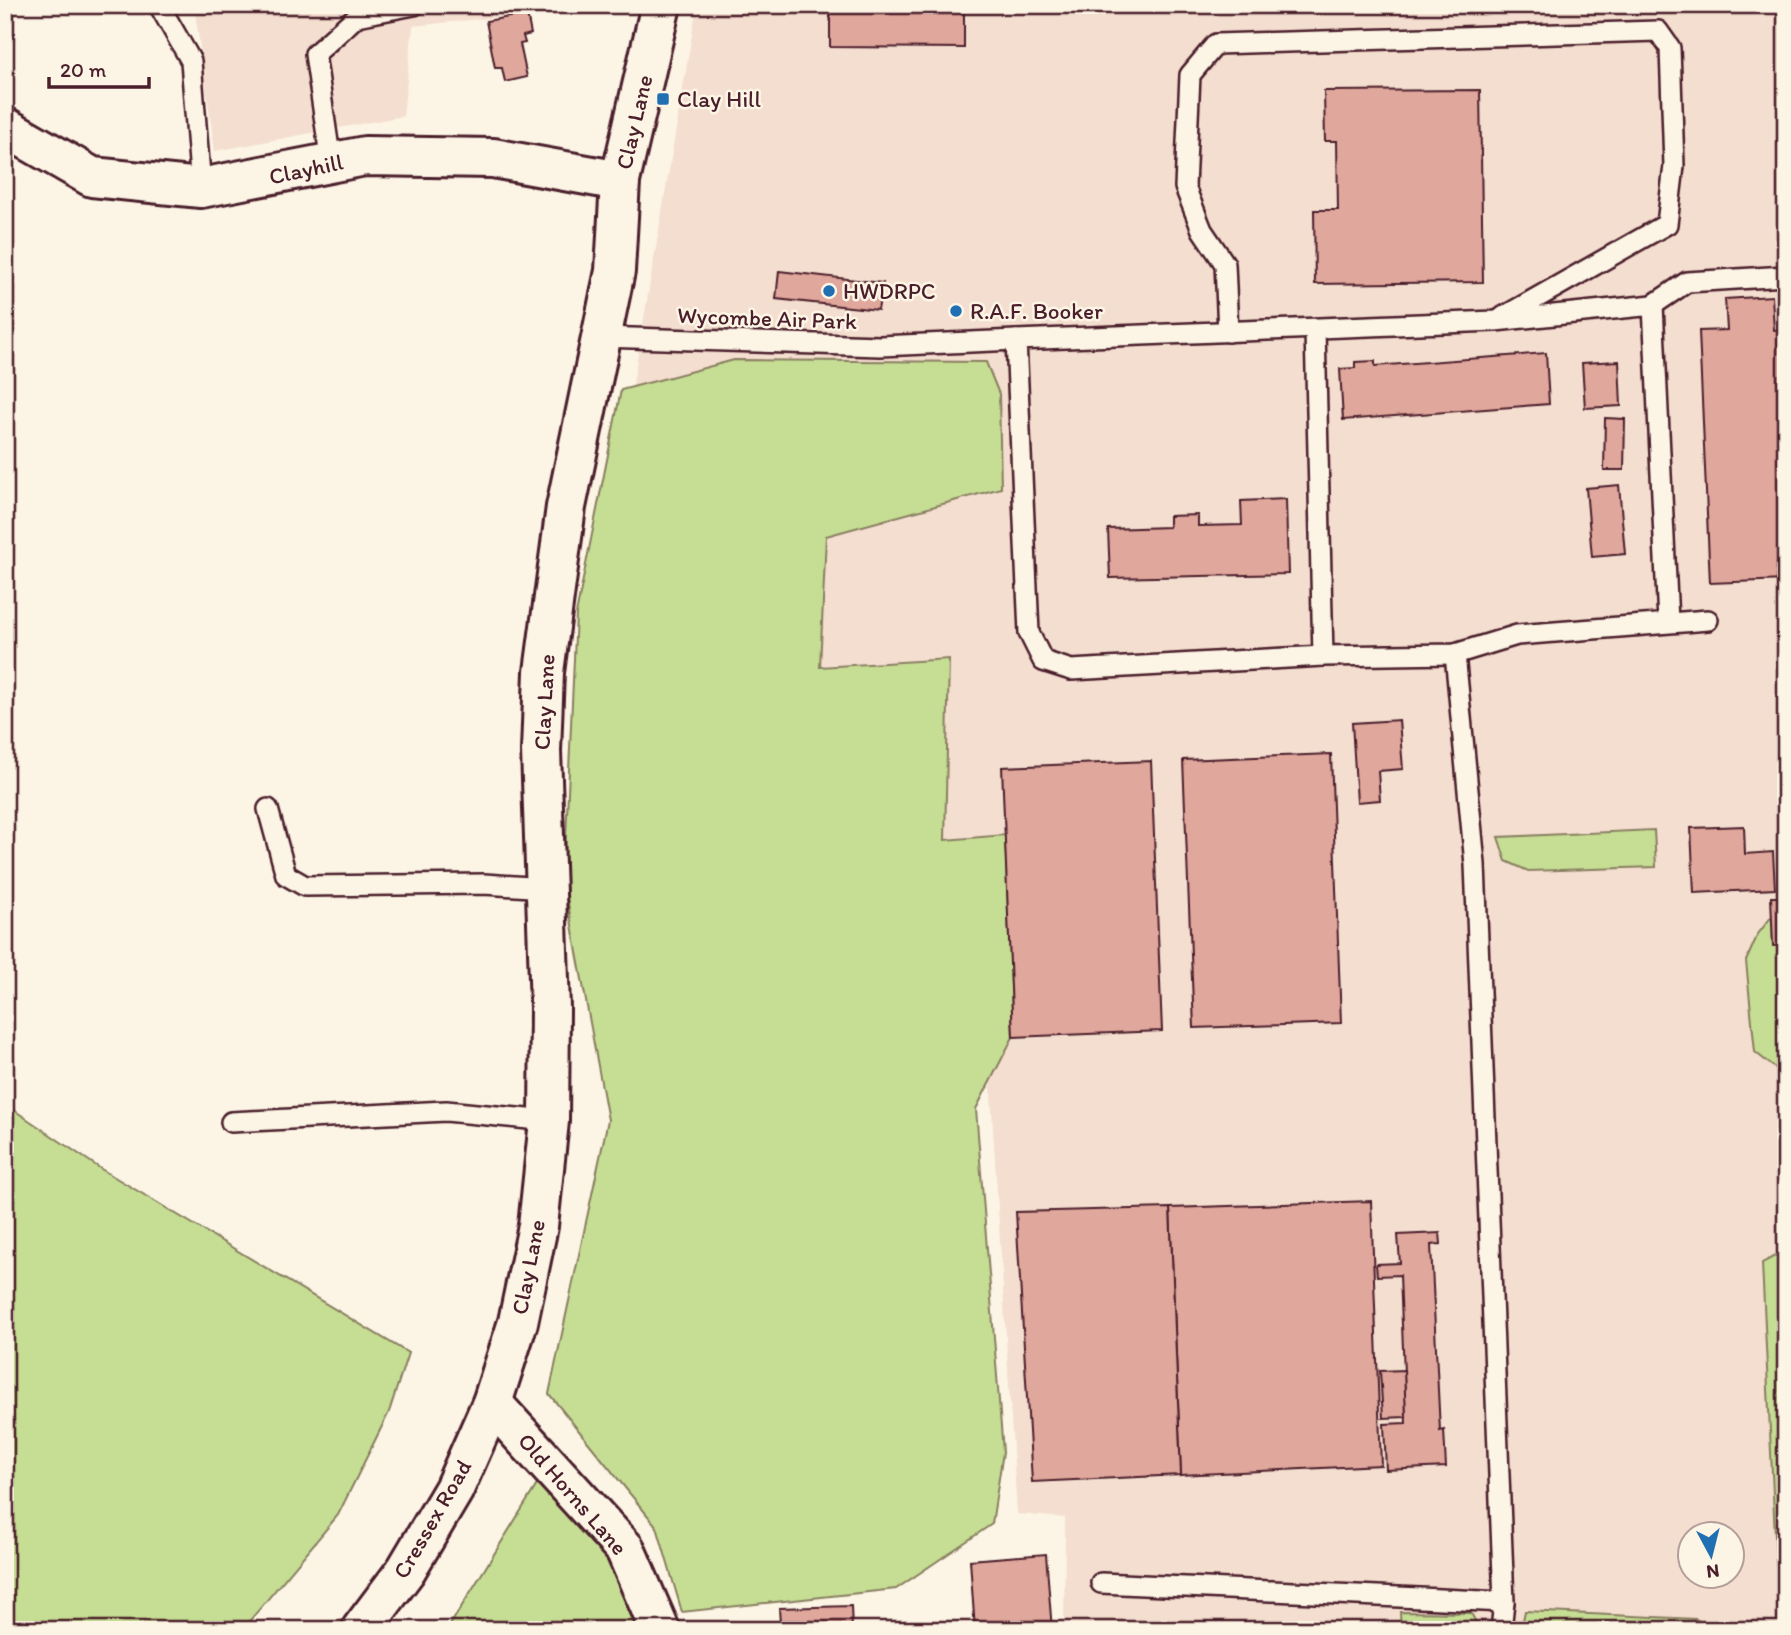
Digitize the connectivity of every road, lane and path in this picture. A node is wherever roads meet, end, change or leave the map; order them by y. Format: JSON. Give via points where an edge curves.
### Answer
{"nodes":[{"id":1,"x":159,"y":5,"type":"edge"},
{"id":2,"x":414,"y":5,"type":"edge"},
{"id":3,"x":661,"y":5,"type":"edge"},
{"id":4,"x":5,"y":127,"type":"edge"},
{"id":5,"x":331,"y":163,"type":"junction"},
{"id":6,"x":620,"y":181,"type":"junction"},
{"id":7,"x":201,"y":188,"type":"junction"},
{"id":8,"x":1786,"y":276,"type":"edge"},
{"id":9,"x":1653,"y":305,"type":"junction"},
{"id":10,"x":1495,"y":321,"type":"junction"},
{"id":11,"x":1315,"y":330,"type":"junction"},
{"id":12,"x":1228,"y":332,"type":"junction"},
{"id":13,"x":601,"y":337,"type":"junction"},
{"id":14,"x":1016,"y":340,"type":"junction"},
{"id":15,"x":1708,"y":620,"type":"dead end"},
{"id":16,"x":1668,"y":622,"type":"junction"},
{"id":17,"x":1455,"y":653,"type":"junction"},
{"id":18,"x":1323,"y":656,"type":"junction"},
{"id":19,"x":268,"y":809,"type":"dead end"},
{"id":20,"x":546,"y":888,"type":"junction"},
{"id":21,"x":549,"y":1121,"type":"junction"},
{"id":22,"x":231,"y":1122,"type":"dead end"},
{"id":23,"x":492,"y":1403,"type":"junction"},
{"id":24,"x":1101,"y":1583,"type":"dead end"},
{"id":25,"x":1504,"y":1602,"type":"junction"},
{"id":26,"x":361,"y":1630,"type":"edge"},
{"id":27,"x":660,"y":1630,"type":"edge"},
{"id":28,"x":1501,"y":1630,"type":"edge"}],
"edges":[{"from":1,"to":7,"type":"lane","via":[[191,61]]},
{"from":2,"to":5,"type":"lane","via":[[357,16],[315,54]]},
{"from":3,"to":6,"type":"street","name":"Clay Lane"},
{"from":4,"to":7,"type":"street","name":"Clayhill","via":[[92,177]]},
{"from":5,"to":6,"type":"street","name":"Clayhill","via":[[365,156],[493,158]]},
{"from":5,"to":7,"type":"street","name":"Clayhill"},
{"from":6,"to":13,"type":"street","name":"Clay Lane","via":[[615,271]]},
{"from":8,"to":9,"type":"lane","via":[[1687,282]]},
{"from":9,"to":10,"type":"lane","name":"Wycombe Air Park"},
{"from":9,"to":16,"type":"lane"},
{"from":10,"to":11,"type":"lane","name":"Wycombe Air Park"},
{"from":10,"to":12,"type":"lane","via":[[1667,223],[1674,166],[1670,48],[1658,31],[1216,44],[1190,75],[1185,187],[1202,230],[1225,264]]},
{"from":11,"to":12,"type":"lane","name":"Wycombe Air Park"},
{"from":11,"to":18,"type":"lane"},
{"from":12,"to":14,"type":"lane","name":"Wycombe Air Park"},
{"from":13,"to":14,"type":"lane","name":"Wycombe Air Park","via":[[880,346]]},
{"from":13,"to":20,"type":"street","name":"Clay Lane","via":[[566,507],[544,672],[541,751]]},
{"from":14,"to":18,"type":"lane","via":[[1029,633],[1043,661],[1071,670]]},
{"from":15,"to":16,"type":"lane"},
{"from":16,"to":17,"type":"lane","via":[[1517,635]]},
{"from":17,"to":18,"type":"lane"},
{"from":17,"to":25,"type":"lane","via":[[1475,864]]},
{"from":19,"to":20,"type":"lane","via":[[286,875],[305,886]]},
{"from":20,"to":21,"type":"street","name":"Clay Lane"},
{"from":21,"to":22,"type":"lane","via":[[446,1111]]},
{"from":21,"to":23,"type":"street","name":"Clay Lane","via":[[538,1226],[518,1322]]},
{"from":23,"to":26,"type":"street","name":"Cressex Road","via":[[454,1489],[405,1570]]},
{"from":23,"to":27,"type":"street","name":"Old Horns Lane","via":[[625,1549]]},
{"from":24,"to":25,"type":"lane"},
{"from":25,"to":28,"type":"lane"}]}
